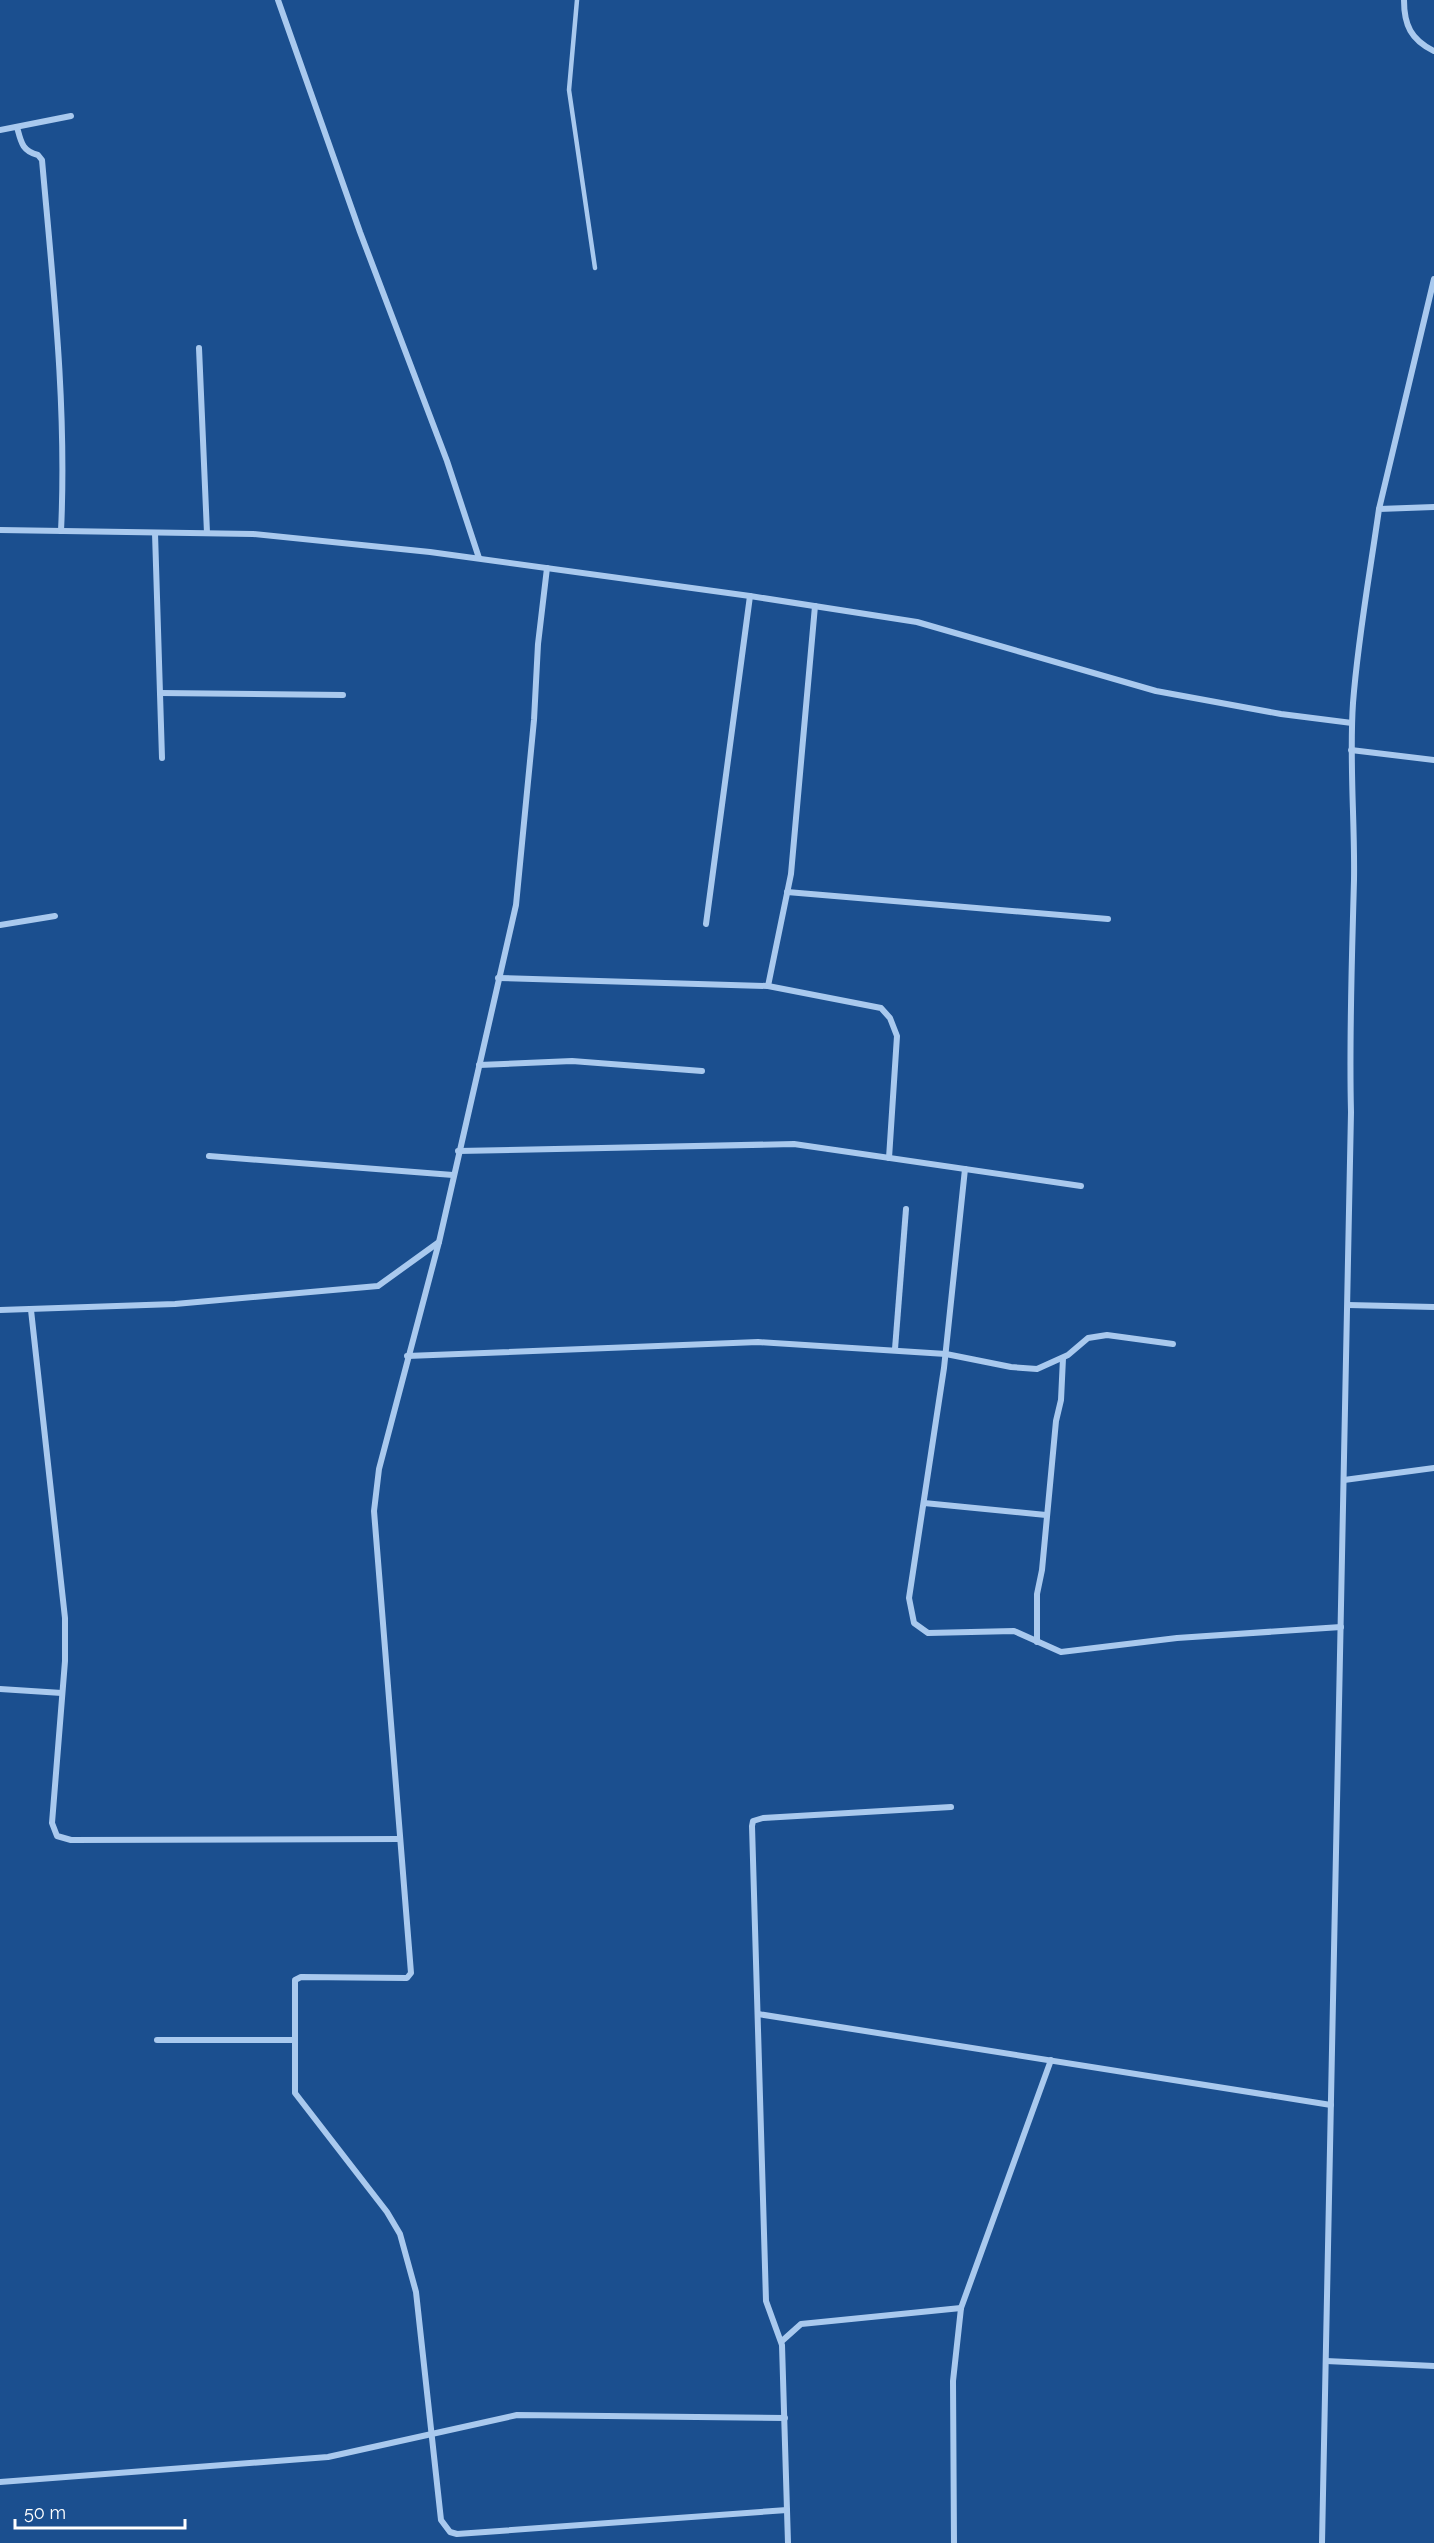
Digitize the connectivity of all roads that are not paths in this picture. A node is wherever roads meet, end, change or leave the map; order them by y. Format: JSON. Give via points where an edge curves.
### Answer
{"nodes":[{"id":1,"x":278,"y":0,"type":"edge"},
{"id":2,"x":577,"y":0,"type":"edge"},
{"id":3,"x":1404,"y":0,"type":"edge"},
{"id":4,"x":1434,"y":51,"type":"edge"},
{"id":5,"x":71,"y":116,"type":"dead end"},
{"id":6,"x":16,"y":127,"type":"junction"},
{"id":7,"x":0,"y":130,"type":"edge"},
{"id":8,"x":595,"y":268,"type":"dead end"},
{"id":9,"x":1434,"y":279,"type":"edge"},
{"id":10,"x":199,"y":348,"type":"dead end"},
{"id":11,"x":1434,"y":507,"type":"edge"},
{"id":12,"x":1379,"y":508,"type":"junction"},
{"id":13,"x":0,"y":530,"type":"edge"},
{"id":14,"x":61,"y":531,"type":"junction"},
{"id":15,"x":155,"y":533,"type":"junction"},
{"id":16,"x":207,"y":533,"type":"junction"},
{"id":17,"x":479,"y":558,"type":"junction"},
{"id":18,"x":547,"y":568,"type":"junction"},
{"id":19,"x":750,"y":596,"type":"junction"},
{"id":20,"x":815,"y":606,"type":"junction"},
{"id":21,"x":160,"y":693,"type":"junction"},
{"id":22,"x":343,"y":696,"type":"dead end"},
{"id":23,"x":1352,"y":723,"type":"junction"},
{"id":24,"x":1351,"y":750,"type":"junction"},
{"id":25,"x":162,"y":758,"type":"dead end"},
{"id":26,"x":1434,"y":760,"type":"edge"},
{"id":27,"x":787,"y":892,"type":"junction"},
{"id":28,"x":55,"y":916,"type":"dead end"},
{"id":29,"x":1108,"y":919,"type":"dead end"},
{"id":30,"x":706,"y":924,"type":"dead end"},
{"id":31,"x":0,"y":925,"type":"edge"},
{"id":32,"x":498,"y":978,"type":"junction"},
{"id":33,"x":768,"y":986,"type":"junction"},
{"id":34,"x":479,"y":1065,"type":"junction"},
{"id":35,"x":702,"y":1071,"type":"dead end"},
{"id":36,"x":458,"y":1151,"type":"junction"},
{"id":37,"x":209,"y":1156,"type":"dead end"},
{"id":38,"x":889,"y":1158,"type":"junction"},
{"id":39,"x":965,"y":1169,"type":"junction"},
{"id":40,"x":453,"y":1175,"type":"junction"},
{"id":41,"x":1080,"y":1186,"type":"dead end"},
{"id":42,"x":906,"y":1209,"type":"dead end"},
{"id":43,"x":439,"y":1242,"type":"junction"},
{"id":44,"x":1348,"y":1305,"type":"junction"},
{"id":45,"x":1434,"y":1306,"type":"edge"},
{"id":46,"x":0,"y":1310,"type":"edge"},
{"id":47,"x":31,"y":1310,"type":"junction"},
{"id":48,"x":1173,"y":1344,"type":"dead end"},
{"id":49,"x":896,"y":1349,"type":"junction"},
{"id":50,"x":946,"y":1354,"type":"junction"},
{"id":51,"x":407,"y":1356,"type":"junction"},
{"id":52,"x":1063,"y":1358,"type":"junction"},
{"id":53,"x":1434,"y":1468,"type":"edge"},
{"id":54,"x":1344,"y":1480,"type":"junction"},
{"id":55,"x":924,"y":1503,"type":"junction"},
{"id":56,"x":1046,"y":1515,"type":"junction"},
{"id":57,"x":1341,"y":1627,"type":"junction"},
{"id":58,"x":1037,"y":1642,"type":"junction"},
{"id":59,"x":0,"y":1689,"type":"edge"},
{"id":60,"x":62,"y":1693,"type":"junction"},
{"id":61,"x":951,"y":1807,"type":"dead end"},
{"id":62,"x":400,"y":1839,"type":"junction"},
{"id":63,"x":758,"y":2014,"type":"junction"},
{"id":64,"x":157,"y":2040,"type":"dead end"},
{"id":65,"x":294,"y":2040,"type":"junction"},
{"id":66,"x":1051,"y":2060,"type":"junction"},
{"id":67,"x":1331,"y":2105,"type":"junction"},
{"id":68,"x":961,"y":2308,"type":"junction"},
{"id":69,"x":782,"y":2342,"type":"junction"},
{"id":70,"x":1326,"y":2361,"type":"junction"},
{"id":71,"x":1434,"y":2366,"type":"edge"},
{"id":72,"x":785,"y":2418,"type":"junction"},
{"id":73,"x":433,"y":2432,"type":"junction"},
{"id":74,"x":0,"y":2482,"type":"edge"},
{"id":75,"x":787,"y":2510,"type":"junction"},
{"id":76,"x":788,"y":2543,"type":"edge"},
{"id":77,"x":954,"y":2543,"type":"edge"},
{"id":78,"x":1322,"y":2543,"type":"edge"}],
"edges":[{"from":1,"to":17,"type":"street"},
{"from":2,"to":8,"type":"lane","via":[[569,90]]},
{"from":3,"to":4,"type":"street","via":[[1408,29],[1418,43]]},
{"from":5,"to":6,"type":"street"},
{"from":6,"to":7,"type":"street"},
{"from":6,"to":14,"type":"street","via":[[23,147],[42,160],[60,372],[64,460]]},
{"from":9,"to":12,"type":"street"},
{"from":10,"to":16,"type":"street"},
{"from":11,"to":12,"type":"street"},
{"from":12,"to":23,"type":"street","via":[[1362,613]]},
{"from":13,"to":14,"type":"street"},
{"from":14,"to":15,"type":"street"},
{"from":15,"to":16,"type":"street"},
{"from":15,"to":21,"type":"street"},
{"from":16,"to":17,"type":"street","via":[[253,534]]},
{"from":17,"to":18,"type":"street"},
{"from":18,"to":19,"type":"street"},
{"from":18,"to":32,"type":"street","via":[[516,905]]},
{"from":19,"to":20,"type":"street"},
{"from":19,"to":30,"type":"street"},
{"from":20,"to":23,"type":"street","via":[[917,622],[1156,691]]},
{"from":20,"to":27,"type":"street"},
{"from":21,"to":22,"type":"street"},
{"from":21,"to":25,"type":"street"},
{"from":23,"to":24,"type":"street"},
{"from":24,"to":26,"type":"street"},
{"from":24,"to":44,"type":"street","via":[[1354,878]]},
{"from":27,"to":29,"type":"street"},
{"from":27,"to":33,"type":"street"},
{"from":28,"to":31,"type":"street"},
{"from":32,"to":33,"type":"street"},
{"from":32,"to":34,"type":"street"},
{"from":33,"to":38,"type":"street","via":[[881,1008],[890,1018],[897,1036]]},
{"from":34,"to":35,"type":"street","via":[[572,1061]]},
{"from":34,"to":36,"type":"street"},
{"from":36,"to":38,"type":"street","via":[[794,1144]]},
{"from":36,"to":40,"type":"street"},
{"from":37,"to":40,"type":"street"},
{"from":38,"to":39,"type":"street"},
{"from":39,"to":41,"type":"street"},
{"from":39,"to":50,"type":"street"},
{"from":40,"to":43,"type":"street"},
{"from":42,"to":49,"type":"street"},
{"from":43,"to":47,"type":"street","via":[[378,1286],[175,1304]]},
{"from":43,"to":51,"type":"street"},
{"from":44,"to":45,"type":"street"},
{"from":44,"to":54,"type":"street"},
{"from":46,"to":47,"type":"street"},
{"from":47,"to":60,"type":"street","via":[[63,1598]]},
{"from":48,"to":52,"type":"street","via":[[1107,1335],[1088,1338]]},
{"from":49,"to":50,"type":"street"},
{"from":49,"to":51,"type":"street","via":[[720,1342]]},
{"from":50,"to":52,"type":"street","via":[[1038,1369]]},
{"from":50,"to":55,"type":"street"},
{"from":51,"to":62,"type":"street","via":[[379,1469],[374,1510]]},
{"from":52,"to":56,"type":"street"},
{"from":53,"to":54,"type":"street"},
{"from":54,"to":57,"type":"street"},
{"from":55,"to":56,"type":"street"},
{"from":55,"to":58,"type":"street","via":[[909,1598],[914,1623],[928,1633],[1010,1631]]},
{"from":56,"to":58,"type":"street","via":[[1037,1594]]},
{"from":57,"to":58,"type":"street","via":[[1184,1638],[1068,1652],[1054,1651]]},
{"from":57,"to":67,"type":"street"},
{"from":59,"to":60,"type":"street"},
{"from":60,"to":62,"type":"street","via":[[52,1822],[53,1830],[63,1839]]},
{"from":61,"to":63,"type":"street","via":[[753,1821]]},
{"from":62,"to":65,"type":"street","via":[[411,1973],[403,1978],[298,1978],[294,1984]]},
{"from":63,"to":66,"type":"street"},
{"from":63,"to":69,"type":"street","via":[[765,2298]]},
{"from":64,"to":65,"type":"street"},
{"from":65,"to":73,"type":"street","via":[[297,2098],[400,2234],[416,2292]]},
{"from":66,"to":67,"type":"street"},
{"from":66,"to":68,"type":"street"},
{"from":67,"to":70,"type":"street"},
{"from":68,"to":69,"type":"street","via":[[801,2324]]},
{"from":68,"to":77,"type":"street","via":[[952,2381]]},
{"from":69,"to":72,"type":"street"},
{"from":70,"to":71,"type":"street"},
{"from":70,"to":78,"type":"street"},
{"from":72,"to":73,"type":"street","via":[[528,2415]]},
{"from":72,"to":75,"type":"street"},
{"from":73,"to":74,"type":"street","via":[[328,2457]]},
{"from":73,"to":75,"type":"street","via":[[441,2520],[450,2532],[457,2534]]},
{"from":75,"to":76,"type":"street"}]}
